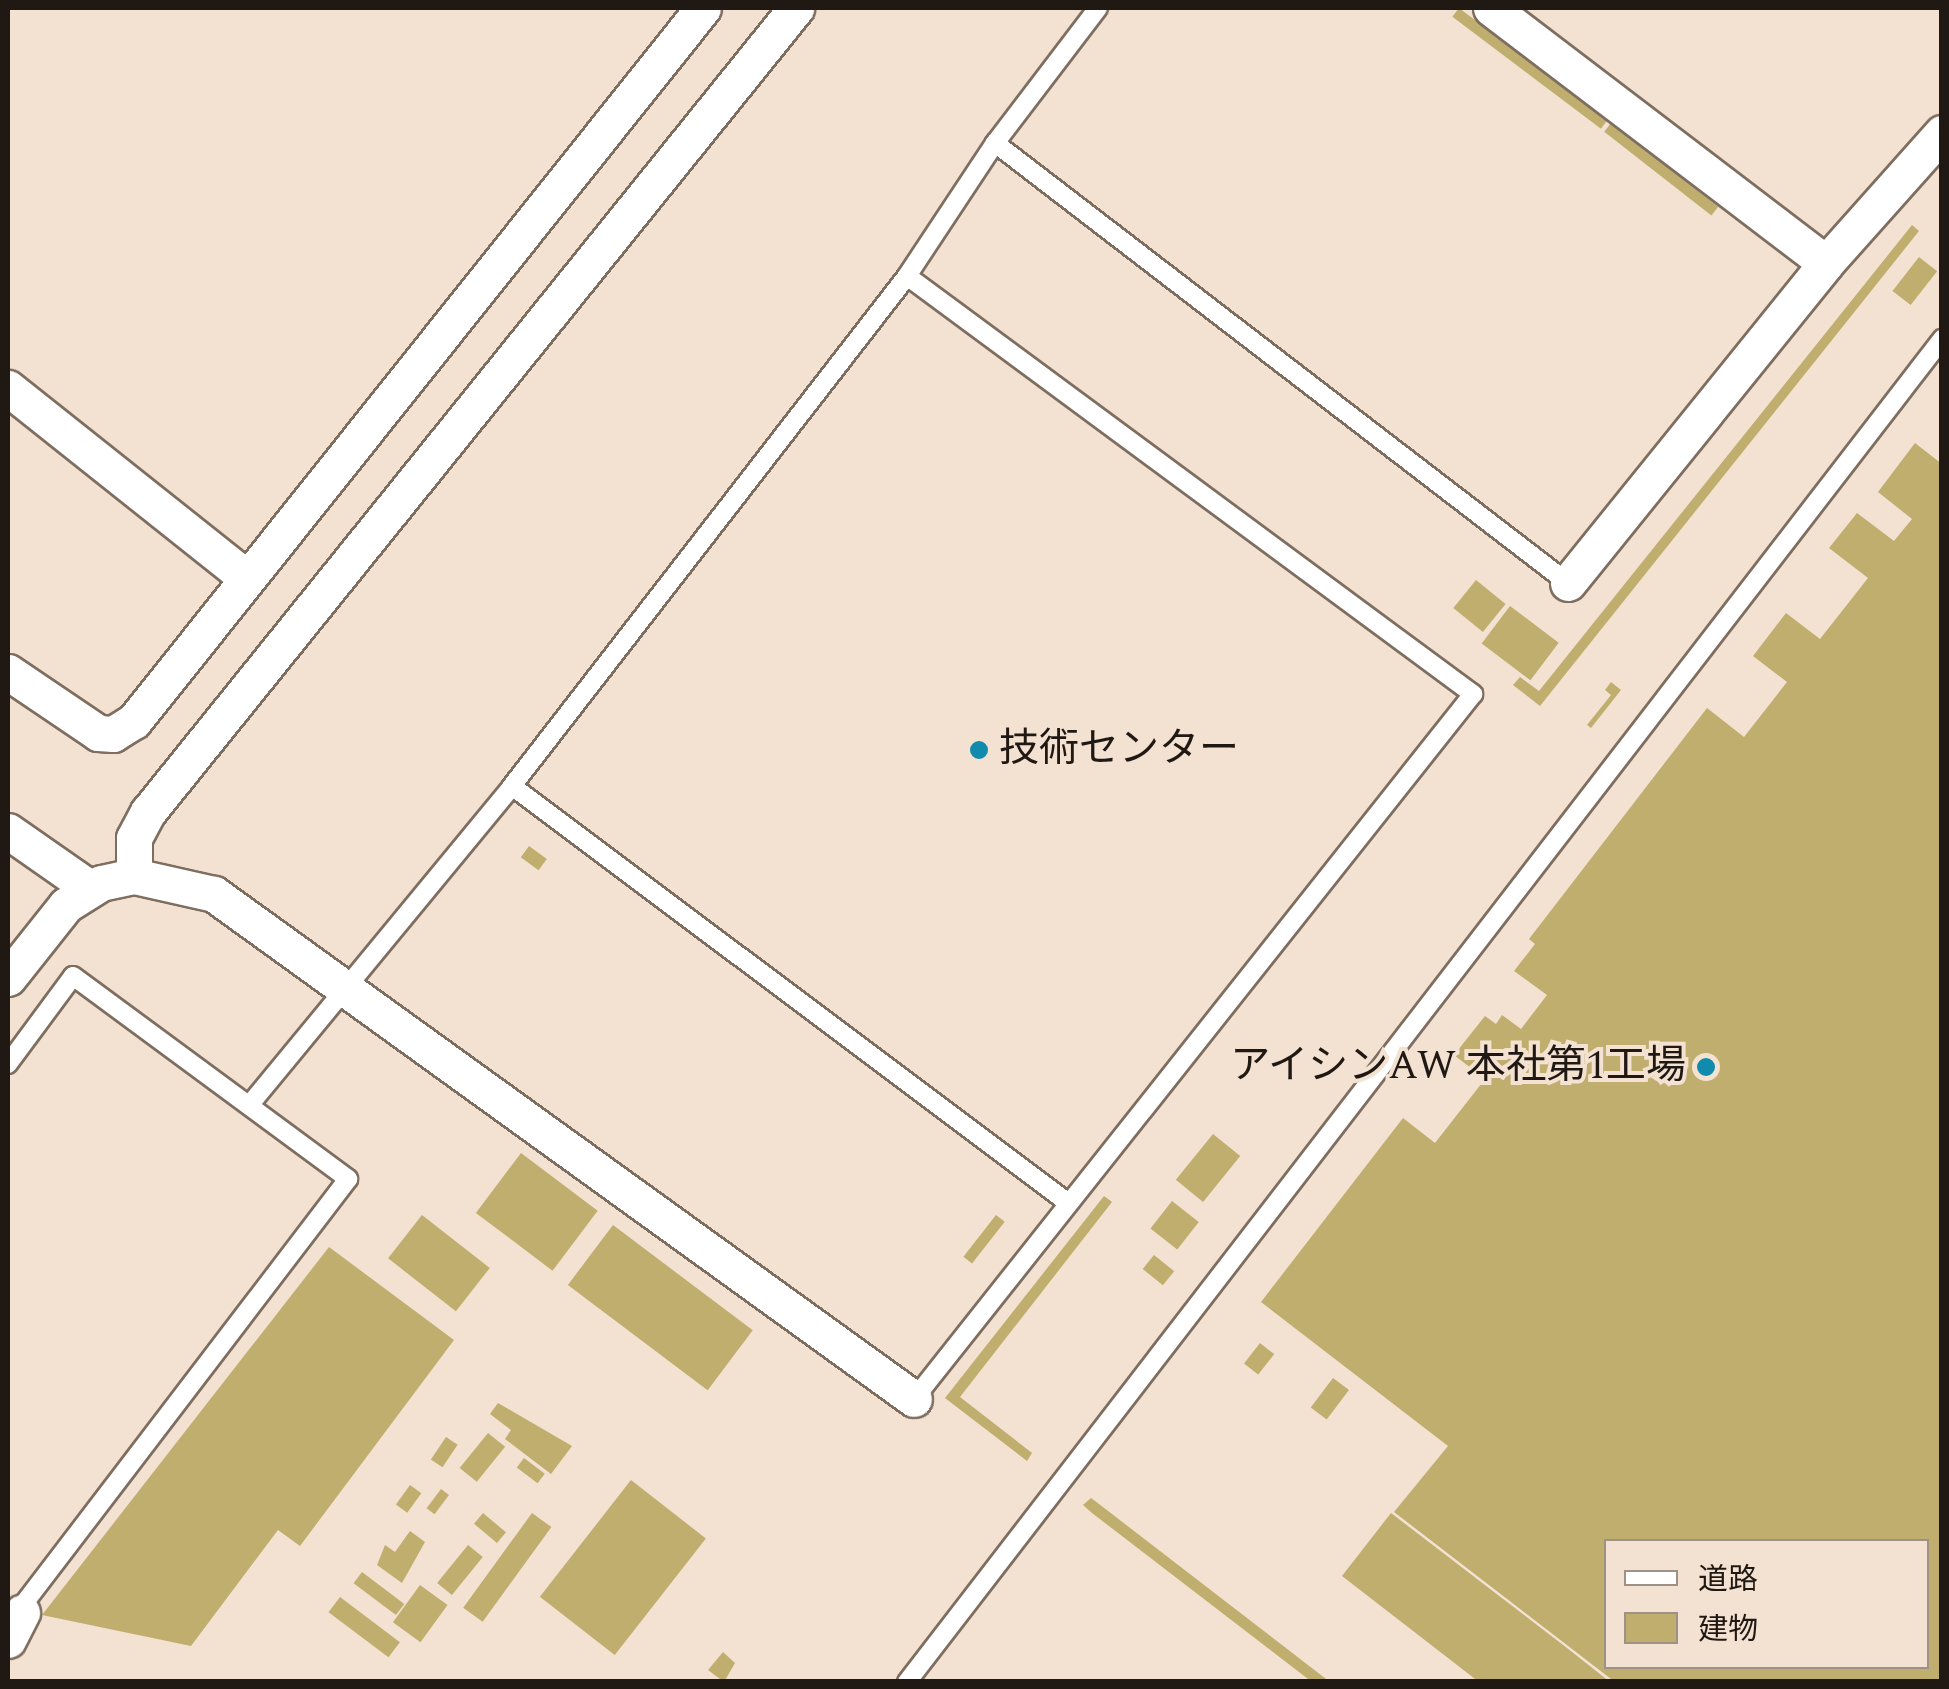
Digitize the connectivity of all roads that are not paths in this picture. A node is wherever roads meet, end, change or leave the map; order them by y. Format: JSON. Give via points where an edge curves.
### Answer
{"nodes":[{"id":1,"x":702,"y":8,"type":"edge"},
{"id":2,"x":796,"y":8,"type":"edge"},
{"id":3,"x":1098,"y":8,"type":"edge"},
{"id":4,"x":1491,"y":8,"type":"edge"},
{"id":5,"x":1942,"y":133,"type":"edge"},
{"id":6,"x":995,"y":142,"type":"junction"},
{"id":7,"x":1826,"y":263,"type":"junction"},
{"id":8,"x":907,"y":276,"type":"junction"},
{"id":9,"x":1942,"y":338,"type":"edge"},
{"id":10,"x":8,"y":388,"type":"edge"},
{"id":11,"x":247,"y":578,"type":"junction"},
{"id":12,"x":1568,"y":583,"type":"joint"},
{"id":13,"x":8,"y":672,"type":"edge"},
{"id":14,"x":512,"y":786,"type":"junction"},
{"id":15,"x":8,"y":831,"type":"edge"},
{"id":16,"x":134,"y":876,"type":"junction"},
{"id":17,"x":91,"y":889,"type":"junction"},
{"id":18,"x":8,"y":978,"type":"edge"},
{"id":19,"x":346,"y":989,"type":"junction"},
{"id":20,"x":8,"y":1064,"type":"edge"},
{"id":21,"x":252,"y":1103,"type":"junction"},
{"id":22,"x":1067,"y":1202,"type":"junction"},
{"id":23,"x":914,"y":1399,"type":"joint"},
{"id":24,"x":12,"y":1623,"type":"edge"},
{"id":25,"x":907,"y":1682,"type":"edge"}],
"edges":[{"from":1,"to":11,"type":"street"},
{"from":2,"to":16,"type":"street","via":[[148,812],[134,838]]},
{"from":3,"to":6,"type":"lane"},
{"from":4,"to":7,"type":"street"},
{"from":5,"to":7,"type":"street"},
{"from":6,"to":8,"type":"lane"},
{"from":6,"to":12,"type":"lane"},
{"from":7,"to":12,"type":"street"},
{"from":8,"to":14,"type":"lane"},
{"from":8,"to":22,"type":"lane","via":[[1473,694]]},
{"from":9,"to":25,"type":"lane"},
{"from":10,"to":11,"type":"street"},
{"from":11,"to":13,"type":"street","via":[[124,730],[86,728]]},
{"from":14,"to":19,"type":"lane"},
{"from":14,"to":22,"type":"lane"},
{"from":15,"to":17,"type":"street"},
{"from":16,"to":17,"type":"street"},
{"from":16,"to":19,"type":"street","via":[[214,894]]},
{"from":17,"to":18,"type":"street","via":[[66,905]]},
{"from":19,"to":21,"type":"lane"},
{"from":19,"to":23,"type":"street"},
{"from":20,"to":21,"type":"lane","via":[[73,976]]},
{"from":21,"to":24,"type":"lane","via":[[348,1179]]},
{"from":22,"to":23,"type":"lane"}]}
